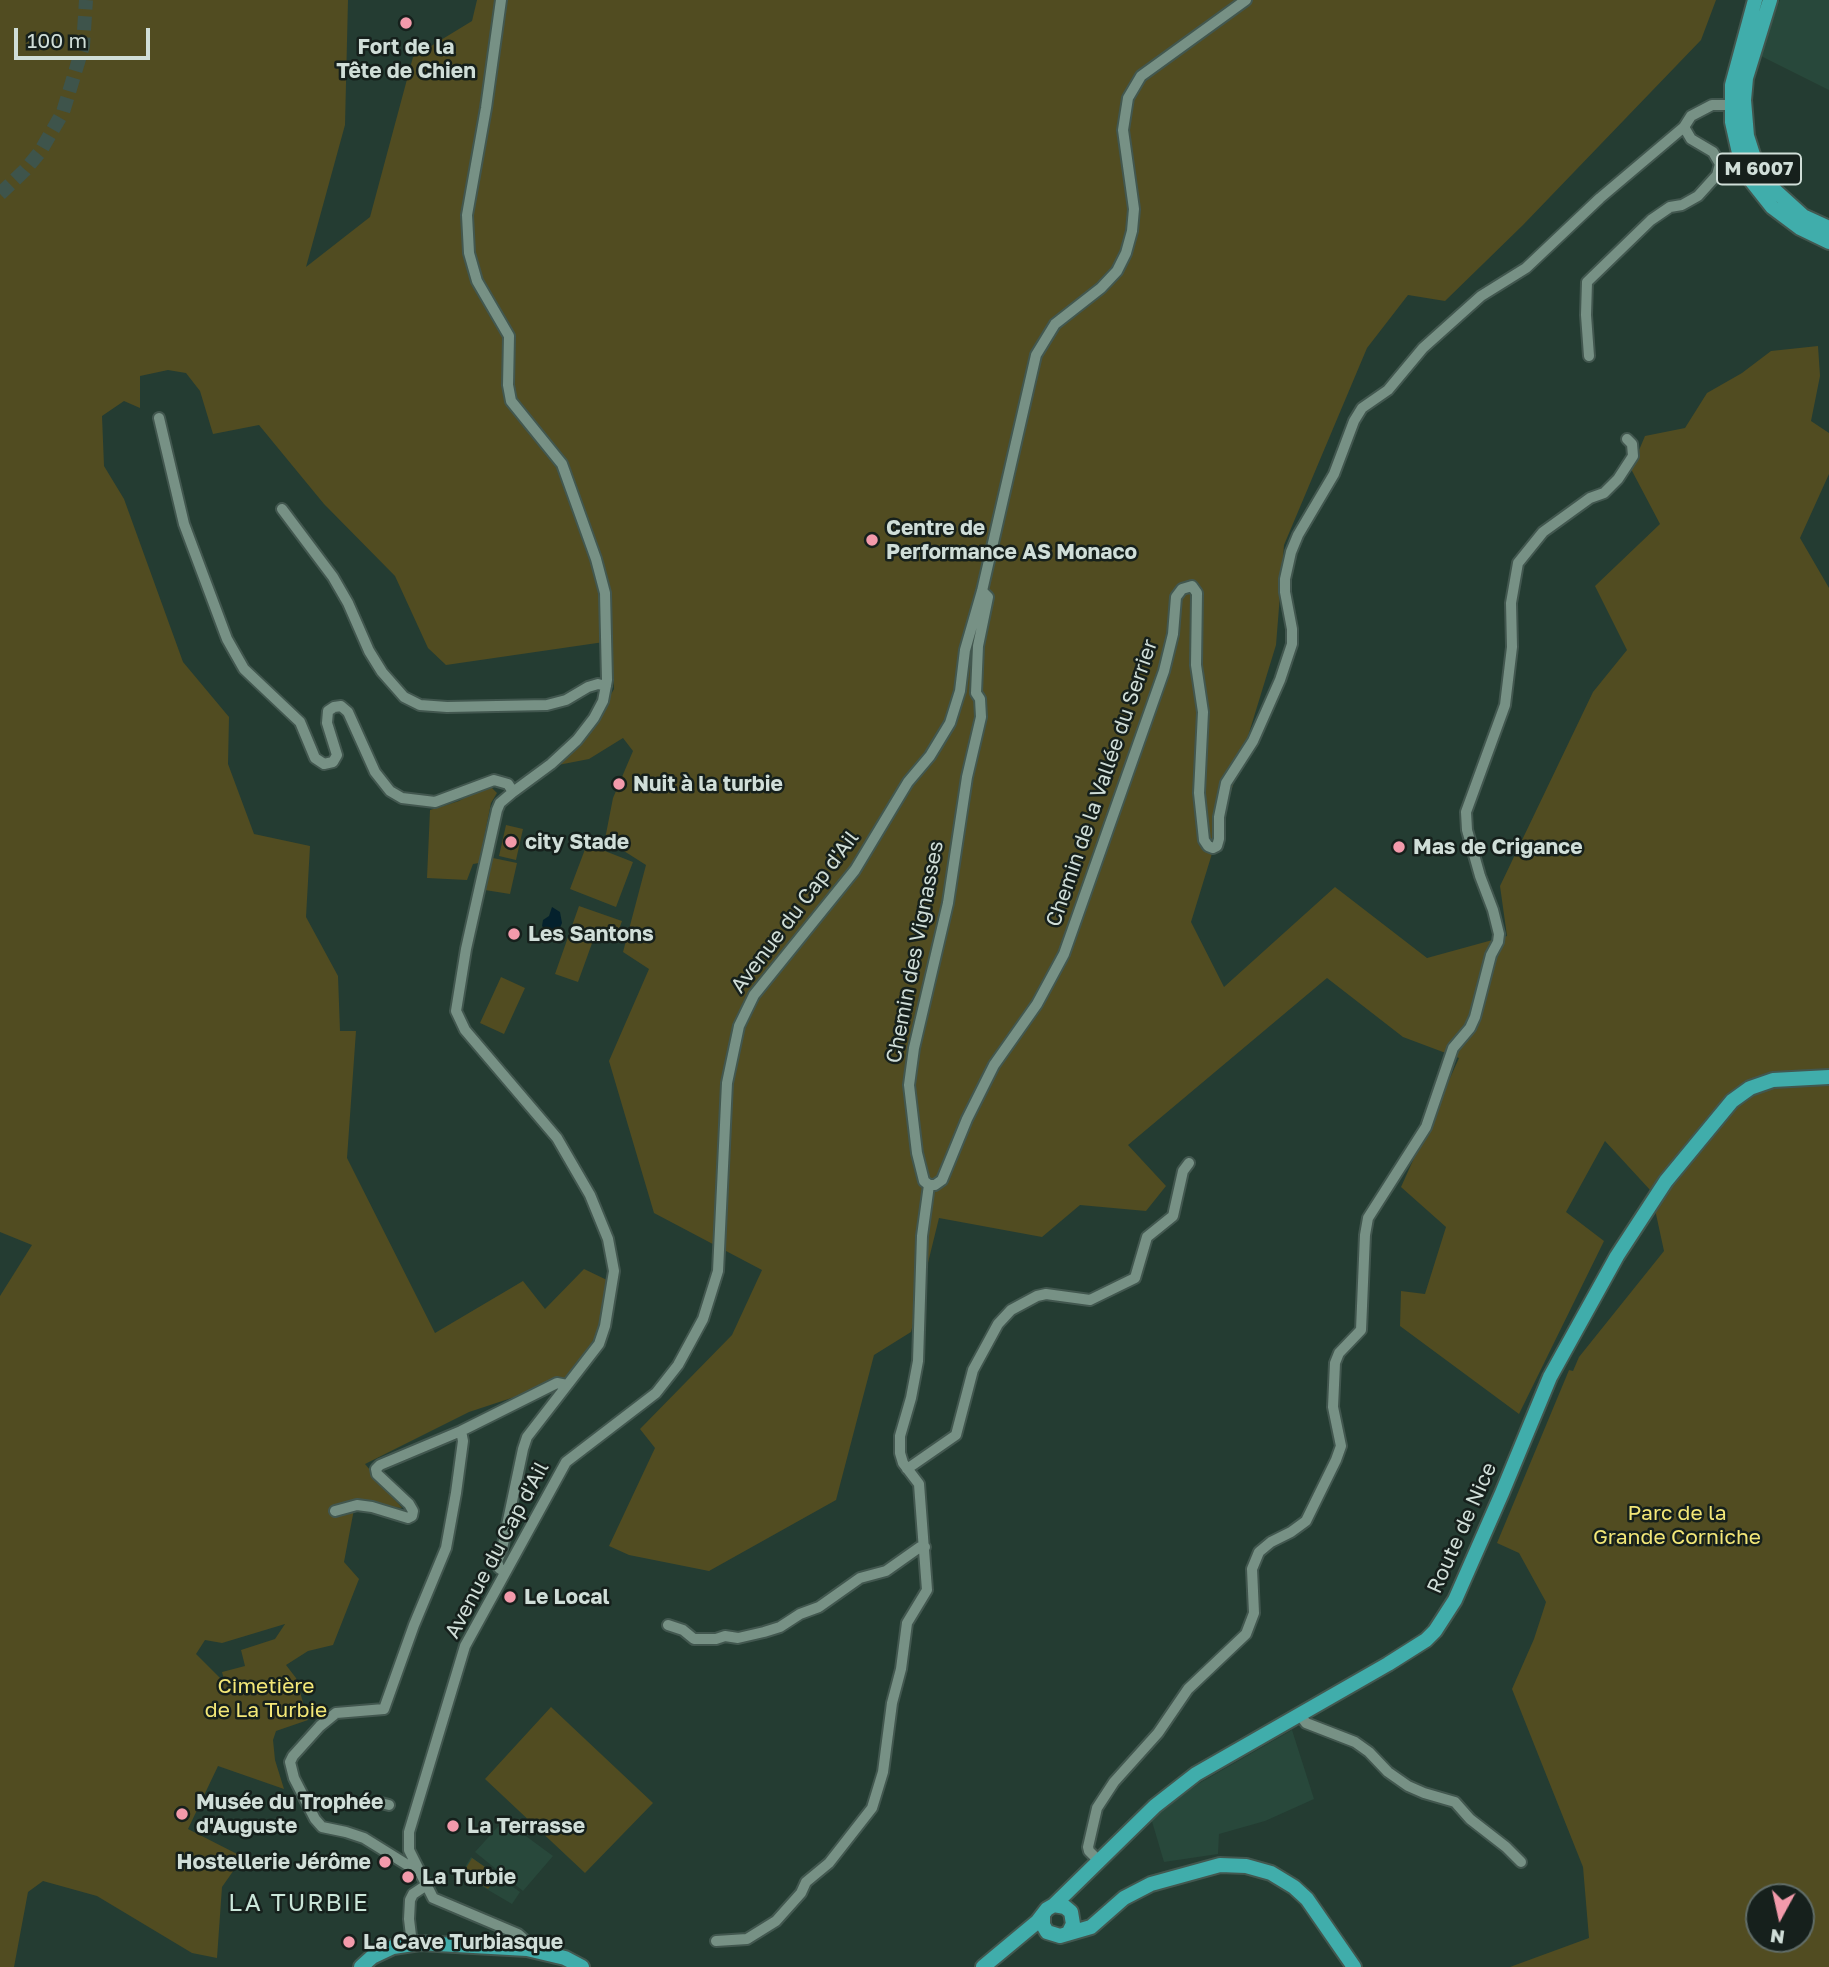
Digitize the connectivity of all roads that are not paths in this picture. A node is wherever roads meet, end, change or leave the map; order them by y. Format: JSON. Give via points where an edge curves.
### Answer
{"nodes":[{"id":1,"x":500,"y":0,"type":"edge"},
{"id":2,"x":1246,"y":0,"type":"edge"},
{"id":3,"x":1755,"y":0,"type":"edge"},
{"id":4,"x":1770,"y":0,"type":"edge"},
{"id":5,"x":1731,"y":102,"type":"junction"},
{"id":6,"x":1684,"y":127,"type":"junction"},
{"id":7,"x":1829,"y":229,"type":"edge"},
{"id":8,"x":1829,"y":242,"type":"edge"},
{"id":9,"x":1589,"y":356,"type":"dead end"},
{"id":10,"x":159,"y":418,"type":"dead end"},
{"id":11,"x":1627,"y":439,"type":"dead end"},
{"id":12,"x":282,"y":509,"type":"dead end"},
{"id":13,"x":982,"y":591,"type":"junction"},
{"id":14,"x":606,"y":686,"type":"junction"},
{"id":15,"x":960,"y":691,"type":"junction"},
{"id":16,"x":976,"y":693,"type":"junction"},
{"id":17,"x":513,"y":792,"type":"junction"},
{"id":18,"x":1829,"y":1077,"type":"edge"},
{"id":19,"x":1189,"y":1163,"type":"dead end"},
{"id":20,"x":929,"y":1185,"type":"junction"},
{"id":21,"x":567,"y":1385,"type":"junction"},
{"id":22,"x":461,"y":1431,"type":"junction"},
{"id":23,"x":907,"y":1469,"type":"junction"},
{"id":24,"x":335,"y":1511,"type":"dead end"},
{"id":25,"x":925,"y":1546,"type":"junction"},
{"id":26,"x":505,"y":1572,"type":"junction"},
{"id":27,"x":668,"y":1625,"type":"dead end"},
{"id":28,"x":1300,"y":1715,"type":"junction"},
{"id":29,"x":1098,"y":1860,"type":"junction"},
{"id":30,"x":1521,"y":1862,"type":"dead end"},
{"id":31,"x":415,"y":1866,"type":"junction"},
{"id":32,"x":427,"y":1891,"type":"junction"},
{"id":33,"x":1042,"y":1916,"type":"junction"},
{"id":34,"x":1066,"y":1917,"type":"junction"},
{"id":35,"x":1047,"y":1932,"type":"junction"},
{"id":36,"x":1017,"y":1939,"type":"junction"},
{"id":37,"x":716,"y":1941,"type":"dead end"},
{"id":38,"x":412,"y":1944,"type":"junction"},
{"id":39,"x":527,"y":1949,"type":"junction"},
{"id":40,"x":361,"y":1967,"type":"edge"},
{"id":41,"x":582,"y":1967,"type":"edge"},
{"id":42,"x":983,"y":1967,"type":"edge"},
{"id":43,"x":1354,"y":1967,"type":"edge"}],
"edges":[{"from":1,"to":14,"type":"street","via":[[467,215],[470,253],[477,281],[509,336],[511,401],[562,464],[596,559],[605,593]]},
{"from":2,"to":13,"type":"street","name":"Avenue du Cap d'Ail","via":[[1141,76],[1128,97],[1123,130],[1134,209],[1126,253],[1101,288],[1055,324],[1036,355]]},
{"from":3,"to":5,"type":"main road","via":[[1734,72]]},
{"from":4,"to":7,"type":"main road","number":"M 6007","via":[[1746,78],[1744,121],[1756,163],[1770,186],[1803,216]]},
{"from":5,"to":6,"type":"street","name":"Chemin de la Vallée du Serrier","via":[[1700,110]]},
{"from":5,"to":8,"type":"main road","number":"M 6007","via":[[1739,153],[1753,184],[1783,217]]},
{"from":6,"to":9,"type":"street","via":[[1691,139],[1713,152],[1720,164],[1717,175],[1698,196],[1651,220],[1587,282]]},
{"from":6,"to":20,"type":"street","name":"Chemin de la Vallée du Serrier","via":[[1527,268],[1480,296],[1423,348],[1388,390],[1362,408],[1334,474],[1291,552],[1284,592],[1292,644],[1253,741],[1226,783],[1219,839],[1213,848],[1204,840],[1199,793],[1203,712],[1196,665],[1197,593],[1192,586],[1176,597],[1164,671],[1064,954],[1037,1004],[994,1065],[942,1180]]},
{"from":10,"to":17,"type":"street","via":[[184,524],[227,639],[244,669],[300,722],[315,758],[324,764],[337,755],[327,723],[328,711],[341,706],[348,712],[374,772],[402,798],[435,802],[495,780],[508,784]]},
{"from":11,"to":29,"type":"street","via":[[1633,456],[1618,479],[1543,532],[1518,564],[1505,705],[1466,812],[1467,830],[1499,934],[1475,1017],[1453,1048],[1426,1127],[1368,1218],[1361,1330],[1335,1363],[1333,1407],[1341,1446],[1336,1460],[1306,1521],[1259,1552],[1252,1569],[1254,1614],[1247,1634],[1188,1689],[1097,1808],[1088,1847]]},
{"from":12,"to":14,"type":"street","via":[[333,577],[369,652],[404,697],[420,705],[447,707],[547,705],[588,687]]},
{"from":13,"to":15,"type":"street","name":"Avenue du Cap d'Ail","via":[[965,650]]},
{"from":13,"to":16,"type":"street","name":"Chemin des Vignasses","via":[[988,605],[978,646]]},
{"from":14,"to":17,"type":"street","via":[[594,718],[577,740]]},
{"from":15,"to":16,"type":"street"},
{"from":15,"to":26,"type":"street","name":"Avenue du Cap d'Ail","via":[[950,723],[855,870],[754,995],[739,1026],[727,1083],[718,1271],[694,1338],[656,1393],[566,1462]]},
{"from":16,"to":20,"type":"street","name":"Chemin des Vignasses","via":[[981,717],[909,1085],[917,1153]]},
{"from":17,"to":21,"type":"street","via":[[497,810],[456,1011],[465,1030],[557,1138],[590,1195],[608,1239],[614,1271],[605,1326],[598,1345]]},
{"from":18,"to":28,"type":"main road","name":"Route de Nice","via":[[1773,1080],[1732,1101],[1666,1181],[1550,1377],[1444,1619],[1415,1648]]},
{"from":19,"to":23,"type":"street","via":[[1173,1216],[1147,1237],[1135,1278],[1090,1300],[1046,1294],[1011,1310],[973,1370],[956,1435]]},
{"from":20,"to":23,"type":"street","name":"Chemin des Vignasses","via":[[922,1236],[918,1360],[900,1436],[900,1453]]},
{"from":21,"to":22,"type":"street","via":[[557,1383]]},
{"from":21,"to":26,"type":"street","via":[[527,1437],[523,1449],[497,1561]]},
{"from":22,"to":24,"type":"street","via":[[376,1469],[410,1504],[412,1517],[365,1506]]},
{"from":22,"to":31,"type":"street","via":[[446,1548],[384,1709],[336,1713],[290,1762],[318,1824],[364,1838]]},
{"from":23,"to":25,"type":"street","name":"Chemin des Vignasses","via":[[919,1484]]},
{"from":25,"to":27,"type":"street","via":[[772,1630],[743,1637],[694,1639]]},
{"from":25,"to":37,"type":"street","name":"Chemin des Vignasses","via":[[927,1590],[907,1623],[883,1772],[872,1808],[776,1921],[747,1939]]},
{"from":26,"to":31,"type":"street","name":"Avenue du Cap d'Ail","via":[[465,1646],[410,1832],[409,1850]]},
{"from":28,"to":29,"type":"main road","name":"Route de Nice","via":[[1196,1774]]},
{"from":28,"to":30,"type":"street","via":[[1306,1723],[1355,1742],[1408,1786],[1455,1802]]},
{"from":29,"to":34,"type":"main road","name":"Route de Nice","via":[[1072,1887]]},
{"from":31,"to":32,"type":"street","name":"Avenue du Cap d'Ail"},
{"from":32,"to":38,"type":"street","via":[[413,1894]]},
{"from":32,"to":39,"type":"street","via":[[437,1901],[518,1934],[527,1942]]},
{"from":33,"to":34,"type":"main road","name":"Route de Nice","via":[[1047,1909]]},
{"from":33,"to":35,"type":"main road"},
{"from":33,"to":36,"type":"main road"},
{"from":34,"to":35,"type":"main road","via":[[1060,1936]]},
{"from":34,"to":43,"type":"main road","via":[[1099,1922],[1125,1898],[1151,1884],[1220,1866],[1247,1866],[1271,1872],[1294,1887]]},
{"from":35,"to":36,"type":"main road"},
{"from":36,"to":42,"type":"main road"},
{"from":38,"to":39,"type":"main road"},
{"from":38,"to":40,"type":"main road","via":[[381,1952]]},
{"from":39,"to":41,"type":"main road"}]}
